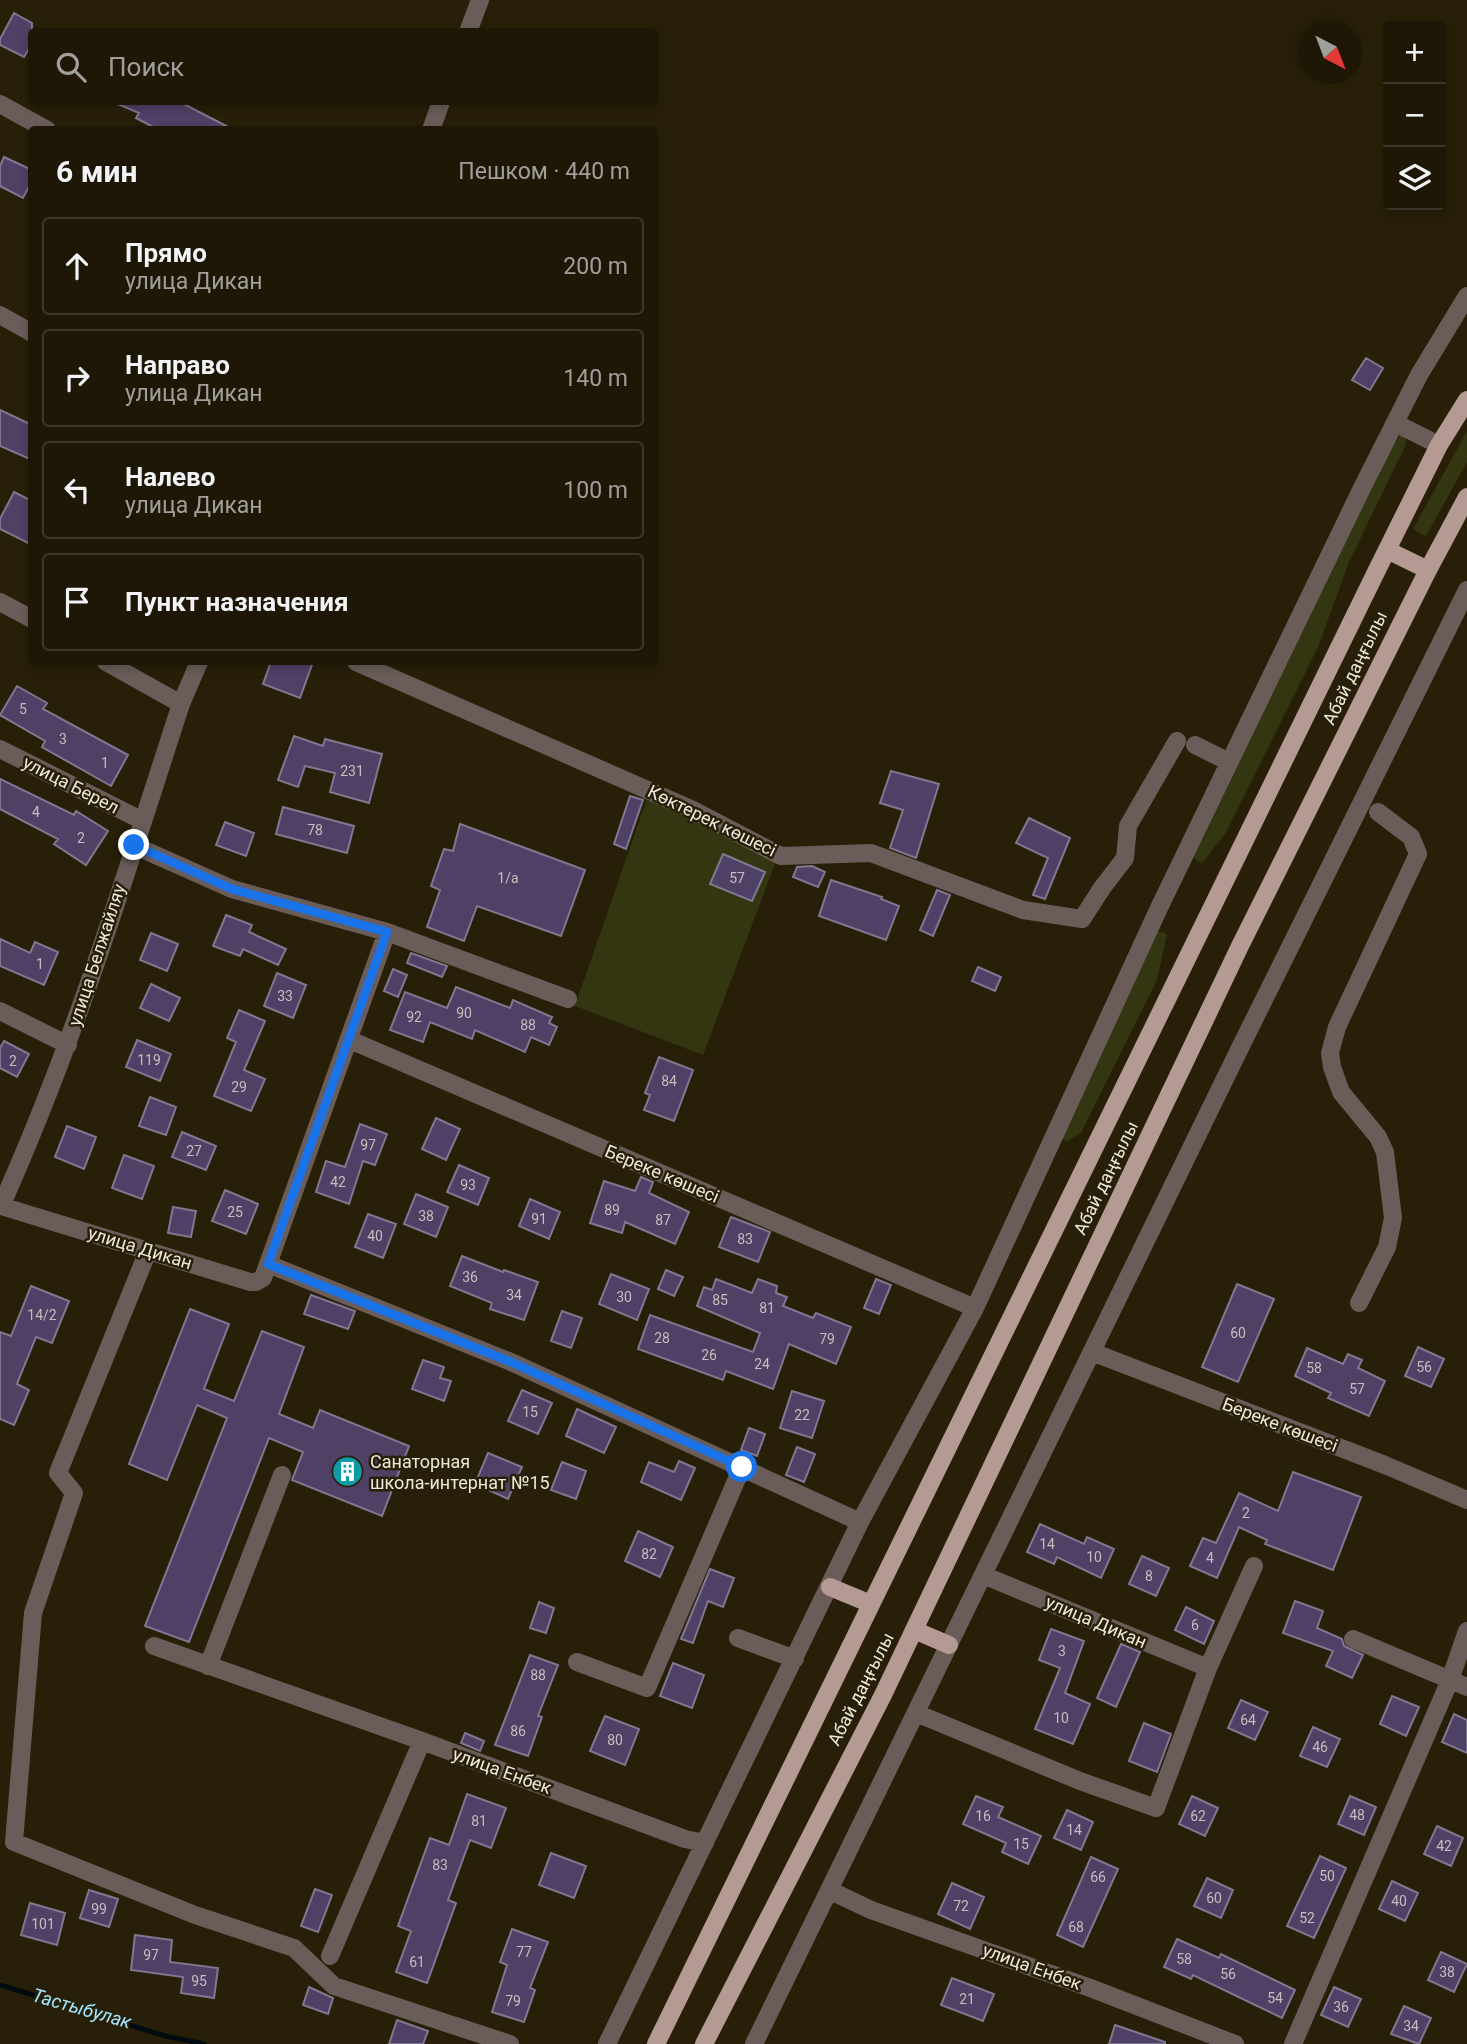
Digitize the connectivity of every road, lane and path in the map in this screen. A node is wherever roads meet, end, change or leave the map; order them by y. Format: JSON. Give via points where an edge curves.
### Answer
{"nodes":[{"id":1,"x":480,"y":0,"type":"edge"},
{"id":2,"x":470,"y":28,"type":"edge"},
{"id":3,"x":0,"y":104,"type":"edge"},
{"id":4,"x":440,"y":105,"type":"edge"},
{"id":5,"x":40,"y":126,"type":"edge"},
{"id":6,"x":432,"y":126,"type":"edge"},
{"id":7,"x":1467,"y":296,"type":"edge"},
{"id":8,"x":0,"y":315,"type":"edge"},
{"id":9,"x":28,"y":331,"type":"edge"},
{"id":10,"x":1467,"y":400,"type":"edge"},
{"id":11,"x":1395,"y":423,"type":"junction"},
{"id":12,"x":1439,"y":445,"type":"junction"},
{"id":13,"x":1467,"y":498,"type":"edge"},
{"id":14,"x":1387,"y":550,"type":"junction"},
{"id":15,"x":1428,"y":570,"type":"junction"},
{"id":16,"x":1467,"y":590,"type":"edge"},
{"id":17,"x":0,"y":602,"type":"edge"},
{"id":18,"x":28,"y":617,"type":"edge"},
{"id":19,"x":111,"y":665,"type":"edge"},
{"id":20,"x":197,"y":665,"type":"edge"},
{"id":21,"x":363,"y":665,"type":"edge"},
{"id":22,"x":181,"y":704,"type":"junction"},
{"id":23,"x":0,"y":749,"type":"edge"},
{"id":24,"x":1229,"y":762,"type":"junction"},
{"id":25,"x":1378,"y":812,"type":"dead end"},
{"id":26,"x":143,"y":821,"type":"junction"},
{"id":27,"x":134,"y":845,"type":"junction"},
{"id":28,"x":387,"y":932,"type":"junction"},
{"id":29,"x":568,"y":999,"type":"dead end"},
{"id":30,"x":0,"y":1011,"type":"edge"},
{"id":31,"x":350,"y":1040,"type":"junction"},
{"id":32,"x":68,"y":1045,"type":"junction"},
{"id":33,"x":1,"y":1206,"type":"edge"},
{"id":34,"x":148,"y":1251,"type":"junction"},
{"id":35,"x":268,"y":1264,"type":"junction"},
{"id":36,"x":1359,"y":1303,"type":"dead end"},
{"id":37,"x":975,"y":1308,"type":"junction"},
{"id":38,"x":1092,"y":1352,"type":"junction"},
{"id":39,"x":742,"y":1467,"type":"junction"},
{"id":40,"x":282,"y":1475,"type":"dead end"},
{"id":41,"x":1467,"y":1500,"type":"edge"},
{"id":42,"x":860,"y":1522,"type":"junction"},
{"id":43,"x":1254,"y":1566,"type":"dead end"},
{"id":44,"x":983,"y":1575,"type":"junction"},
{"id":45,"x":830,"y":1587,"type":"junction"},
{"id":46,"x":871,"y":1604,"type":"junction"},
{"id":47,"x":914,"y":1630,"type":"junction"},
{"id":48,"x":1467,"y":1631,"type":"edge"},
{"id":49,"x":738,"y":1638,"type":"dead end"},
{"id":50,"x":1353,"y":1639,"type":"dead end"},
{"id":51,"x":949,"y":1645,"type":"junction"},
{"id":52,"x":153,"y":1646,"type":"dead end"},
{"id":53,"x":795,"y":1659,"type":"junction"},
{"id":54,"x":577,"y":1662,"type":"dead end"},
{"id":55,"x":208,"y":1666,"type":"junction"},
{"id":56,"x":1208,"y":1668,"type":"junction"},
{"id":57,"x":1450,"y":1680,"type":"junction"},
{"id":58,"x":1467,"y":1687,"type":"edge"},
{"id":59,"x":916,"y":1713,"type":"junction"},
{"id":60,"x":420,"y":1740,"type":"junction"},
{"id":61,"x":705,"y":1843,"type":"junction"},
{"id":62,"x":828,"y":1890,"type":"junction"},
{"id":63,"x":330,"y":1956,"type":"dead end"},
{"id":64,"x":509,"y":2044,"type":"edge"},
{"id":65,"x":607,"y":2044,"type":"edge"},
{"id":66,"x":656,"y":2044,"type":"edge"},
{"id":67,"x":704,"y":2044,"type":"edge"},
{"id":68,"x":754,"y":2044,"type":"edge"},
{"id":69,"x":1235,"y":2044,"type":"edge"},
{"id":70,"x":1293,"y":2044,"type":"edge"}],
"edges":[{"from":1,"to":2,"type":"street"},
{"from":3,"to":5,"type":"street"},
{"from":4,"to":6,"type":"street"},
{"from":7,"to":11,"type":"street"},
{"from":8,"to":9,"type":"street"},
{"from":10,"to":12,"type":"main road"},
{"from":11,"to":12,"type":"street"},
{"from":11,"to":24,"type":"street"},
{"from":12,"to":14,"type":"main road"},
{"from":13,"to":15,"type":"main road","name":"Абай даңғылы"},
{"from":14,"to":15,"type":"main road"},
{"from":14,"to":46,"type":"main road"},
{"from":15,"to":47,"type":"main road","name":"Абай даңғылы","via":[[1240,946]]},
{"from":16,"to":38,"type":"street"},
{"from":17,"to":18,"type":"street"},
{"from":19,"to":22,"type":"street"},
{"from":20,"to":22,"type":"street","name":"улица Белжайляу"},
{"from":21,"to":24,"type":"street","name":"Көктерек көшесі","via":[[693,810],[781,856],[871,853],[1023,910],[1082,919],[1125,858],[1128,826],[1186,743]]},
{"from":22,"to":26,"type":"street","name":"улица Белжайляу"},
{"from":23,"to":26,"type":"street","name":"улица Берел"},
{"from":24,"to":37,"type":"street"},
{"from":25,"to":36,"type":"street","via":[[1412,837],[1419,854],[1329,1053],[1341,1092],[1378,1137],[1387,1166],[1393,1218],[1387,1247]]},
{"from":26,"to":27,"type":"street","name":"улица Белжайляу"},
{"from":27,"to":28,"type":"street","via":[[232,889]]},
{"from":27,"to":32,"type":"street","name":"улица Белжайляу"},
{"from":28,"to":29,"type":"street"},
{"from":28,"to":31,"type":"street"},
{"from":30,"to":32,"type":"street"},
{"from":31,"to":35,"type":"street"},
{"from":31,"to":37,"type":"street","name":"Береке көшесі"},
{"from":32,"to":33,"type":"street","name":"улица Белжайляу"},
{"from":33,"to":34,"type":"street","name":"улица Дикан"},
{"from":34,"to":35,"type":"street","name":"улица Дикан","via":[[250,1282],[263,1278]]},
{"from":34,"to":64,"type":"street","via":[[58,1473],[74,1493],[33,1612],[14,1842],[195,1915],[295,1948],[334,1986]]},
{"from":35,"to":39,"type":"street","via":[[511,1362]]},
{"from":37,"to":42,"type":"street"},
{"from":38,"to":41,"type":"street","name":"Береке көшесі"},
{"from":38,"to":44,"type":"street"},
{"from":39,"to":42,"type":"street"},
{"from":39,"to":54,"type":"street","via":[[647,1688]]},
{"from":40,"to":55,"type":"street"},
{"from":42,"to":45,"type":"street"},
{"from":43,"to":56,"type":"street"},
{"from":44,"to":51,"type":"street"},
{"from":44,"to":56,"type":"street","name":"улица Дикан"},
{"from":45,"to":46,"type":"main road"},
{"from":45,"to":53,"type":"street"},
{"from":46,"to":66,"type":"main road"},
{"from":47,"to":51,"type":"main road"},
{"from":47,"to":67,"type":"main road","name":"Абай даңғылы"},
{"from":48,"to":57,"type":"street"},
{"from":49,"to":53,"type":"street"},
{"from":50,"to":57,"type":"street"},
{"from":51,"to":59,"type":"street"},
{"from":52,"to":55,"type":"street","name":"улица Енбек"},
{"from":53,"to":61,"type":"street"},
{"from":55,"to":60,"type":"street","name":"улица Енбек"},
{"from":56,"to":59,"type":"street","via":[[1156,1808]]},
{"from":57,"to":58,"type":"street"},
{"from":57,"to":70,"type":"street"},
{"from":59,"to":62,"type":"street"},
{"from":60,"to":61,"type":"street","name":"улица Енбек"},
{"from":60,"to":63,"type":"street"},
{"from":61,"to":65,"type":"street"},
{"from":62,"to":68,"type":"street"},
{"from":62,"to":69,"type":"street","name":"улица Енбек"}]}
